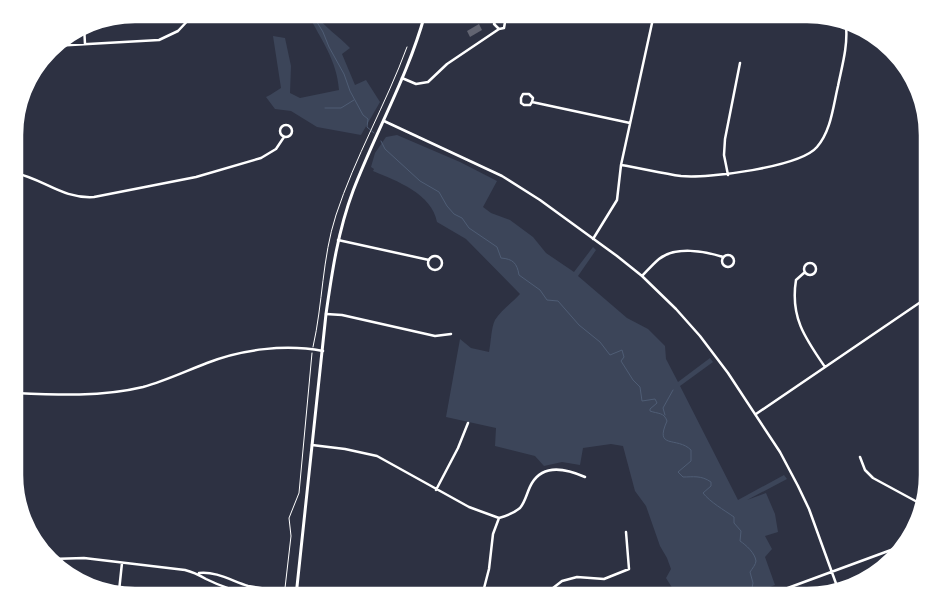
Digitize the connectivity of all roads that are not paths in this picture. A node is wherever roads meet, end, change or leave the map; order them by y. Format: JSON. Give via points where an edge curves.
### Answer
{"nodes":[{"id":1,"x":186,"y":22,"type":"edge"},
{"id":2,"x":422,"y":22,"type":"edge"},
{"id":3,"x":495,"y":22,"type":"edge"},
{"id":4,"x":504,"y":22,"type":"edge"},
{"id":5,"x":652,"y":22,"type":"edge"},
{"id":6,"x":499,"y":29,"type":"junction"},
{"id":7,"x":846,"y":29,"type":"edge"},
{"id":8,"x":85,"y":35,"type":"edge"},
{"id":9,"x":85,"y":44,"type":"junction"},
{"id":10,"x":69,"y":45,"type":"edge"},
{"id":11,"x":740,"y":64,"type":"dead end"},
{"id":12,"x":402,"y":78,"type":"junction"},
{"id":13,"x":532,"y":102,"type":"junction"},
{"id":14,"x":384,"y":120,"type":"junction"},
{"id":15,"x":630,"y":123,"type":"junction"},
{"id":16,"x":284,"y":137,"type":"junction"},
{"id":17,"x":620,"y":164,"type":"junction"},
{"id":18,"x":728,"y":175,"type":"junction"},
{"id":19,"x":22,"y":176,"type":"edge"},
{"id":20,"x":593,"y":239,"type":"junction"},
{"id":21,"x":338,"y":240,"type":"junction"},
{"id":22,"x":723,"y":257,"type":"junction"},
{"id":23,"x":429,"y":260,"type":"junction"},
{"id":24,"x":805,"y":272,"type":"junction"},
{"id":25,"x":642,"y":276,"type":"junction"},
{"id":26,"x":919,"y":303,"type":"edge"},
{"id":27,"x":326,"y":314,"type":"junction"},
{"id":28,"x":451,"y":334,"type":"dead end"},
{"id":29,"x":323,"y":351,"type":"junction"},
{"id":30,"x":825,"y":367,"type":"junction"},
{"id":31,"x":22,"y":393,"type":"edge"},
{"id":32,"x":756,"y":414,"type":"junction"},
{"id":33,"x":468,"y":423,"type":"dead end"},
{"id":34,"x":312,"y":446,"type":"junction"},
{"id":35,"x":860,"y":457,"type":"dead end"},
{"id":36,"x":585,"y":476,"type":"dead end"},
{"id":37,"x":436,"y":490,"type":"junction"},
{"id":38,"x":916,"y":501,"type":"edge"},
{"id":39,"x":499,"y":518,"type":"junction"},
{"id":40,"x":626,"y":532,"type":"dead end"},
{"id":41,"x":889,"y":551,"type":"edge"},
{"id":42,"x":61,"y":559,"type":"edge"},
{"id":43,"x":122,"y":563,"type":"junction"},
{"id":44,"x":832,"y":572,"type":"junction"},
{"id":45,"x":198,"y":574,"type":"junction"},
{"id":46,"x":836,"y":584,"type":"edge"},
{"id":47,"x":119,"y":587,"type":"edge"},
{"id":48,"x":484,"y":587,"type":"edge"},
{"id":49,"x":554,"y":587,"type":"edge"},
{"id":50,"x":791,"y":587,"type":"edge"},
{"id":51,"x":230,"y":588,"type":"edge"},
{"id":52,"x":262,"y":588,"type":"edge"},
{"id":53,"x":296,"y":588,"type":"edge"}],
"edges":[{"from":1,"to":9,"type":"street","via":[[178,31],[159,40]]},
{"from":2,"to":12,"type":"main road"},
{"from":3,"to":6,"type":"street"},
{"from":4,"to":6,"type":"street","via":[[505,26]]},
{"from":5,"to":15,"type":"street"},
{"from":6,"to":12,"type":"street","via":[[447,64],[428,82],[416,84]]},
{"from":7,"to":18,"type":"street","via":[[846,48],[831,116],[825,136],[816,149],[807,156]]},
{"from":8,"to":9,"type":"street"},
{"from":9,"to":10,"type":"street"},
{"from":11,"to":18,"type":"street","via":[[725,139]]},
{"from":12,"to":14,"type":"main road"},
{"from":13,"to":13,"type":"street","via":[[528,94],[521,98],[524,106]]},
{"from":13,"to":15,"type":"street"},
{"from":14,"to":20,"type":"street","via":[[502,176]]},
{"from":14,"to":21,"type":"main road","via":[[354,190]]},
{"from":15,"to":17,"type":"street"},
{"from":16,"to":16,"type":"street","via":[[292,132],[287,125],[280,130]]},
{"from":16,"to":19,"type":"street","via":[[276,150],[261,158],[198,176],[94,197],[66,194]]},
{"from":17,"to":18,"type":"street","via":[[682,176]]},
{"from":17,"to":20,"type":"street","via":[[617,200]]},
{"from":20,"to":25,"type":"street"},
{"from":21,"to":23,"type":"street"},
{"from":21,"to":27,"type":"main road"},
{"from":22,"to":22,"type":"street","via":[[724,266],[733,265],[732,256]]},
{"from":22,"to":25,"type":"street","via":[[712,253],[674,252],[659,259]]},
{"from":23,"to":23,"type":"street","via":[[432,269],[441,266],[438,257]]},
{"from":24,"to":24,"type":"street","via":[[813,275],[816,267],[808,264]]},
{"from":24,"to":30,"type":"street","via":[[796,280],[796,308],[802,333]]},
{"from":25,"to":32,"type":"street","via":[[700,336]]},
{"from":26,"to":30,"type":"street"},
{"from":27,"to":28,"type":"street","via":[[435,336]]},
{"from":27,"to":29,"type":"main road"},
{"from":29,"to":31,"type":"street","via":[[243,353],[117,392]]},
{"from":29,"to":34,"type":"main road"},
{"from":30,"to":32,"type":"street"},
{"from":32,"to":44,"type":"street","via":[[798,486]]},
{"from":33,"to":37,"type":"street"},
{"from":34,"to":37,"type":"street","via":[[378,456]]},
{"from":34,"to":53,"type":"main road"},
{"from":35,"to":38,"type":"street","via":[[865,470],[873,478]]},
{"from":36,"to":39,"type":"street","via":[[564,469],[545,472],[533,481],[519,508]]},
{"from":37,"to":39,"type":"street"},
{"from":39,"to":48,"type":"street"},
{"from":40,"to":49,"type":"street","via":[[629,569],[604,580],[577,577]]},
{"from":41,"to":44,"type":"street"},
{"from":42,"to":43,"type":"street"},
{"from":43,"to":45,"type":"street"},
{"from":43,"to":47,"type":"street"},
{"from":44,"to":46,"type":"street"},
{"from":44,"to":50,"type":"street"},
{"from":45,"to":51,"type":"street"},
{"from":45,"to":52,"type":"street","via":[[208,572]]}]}
